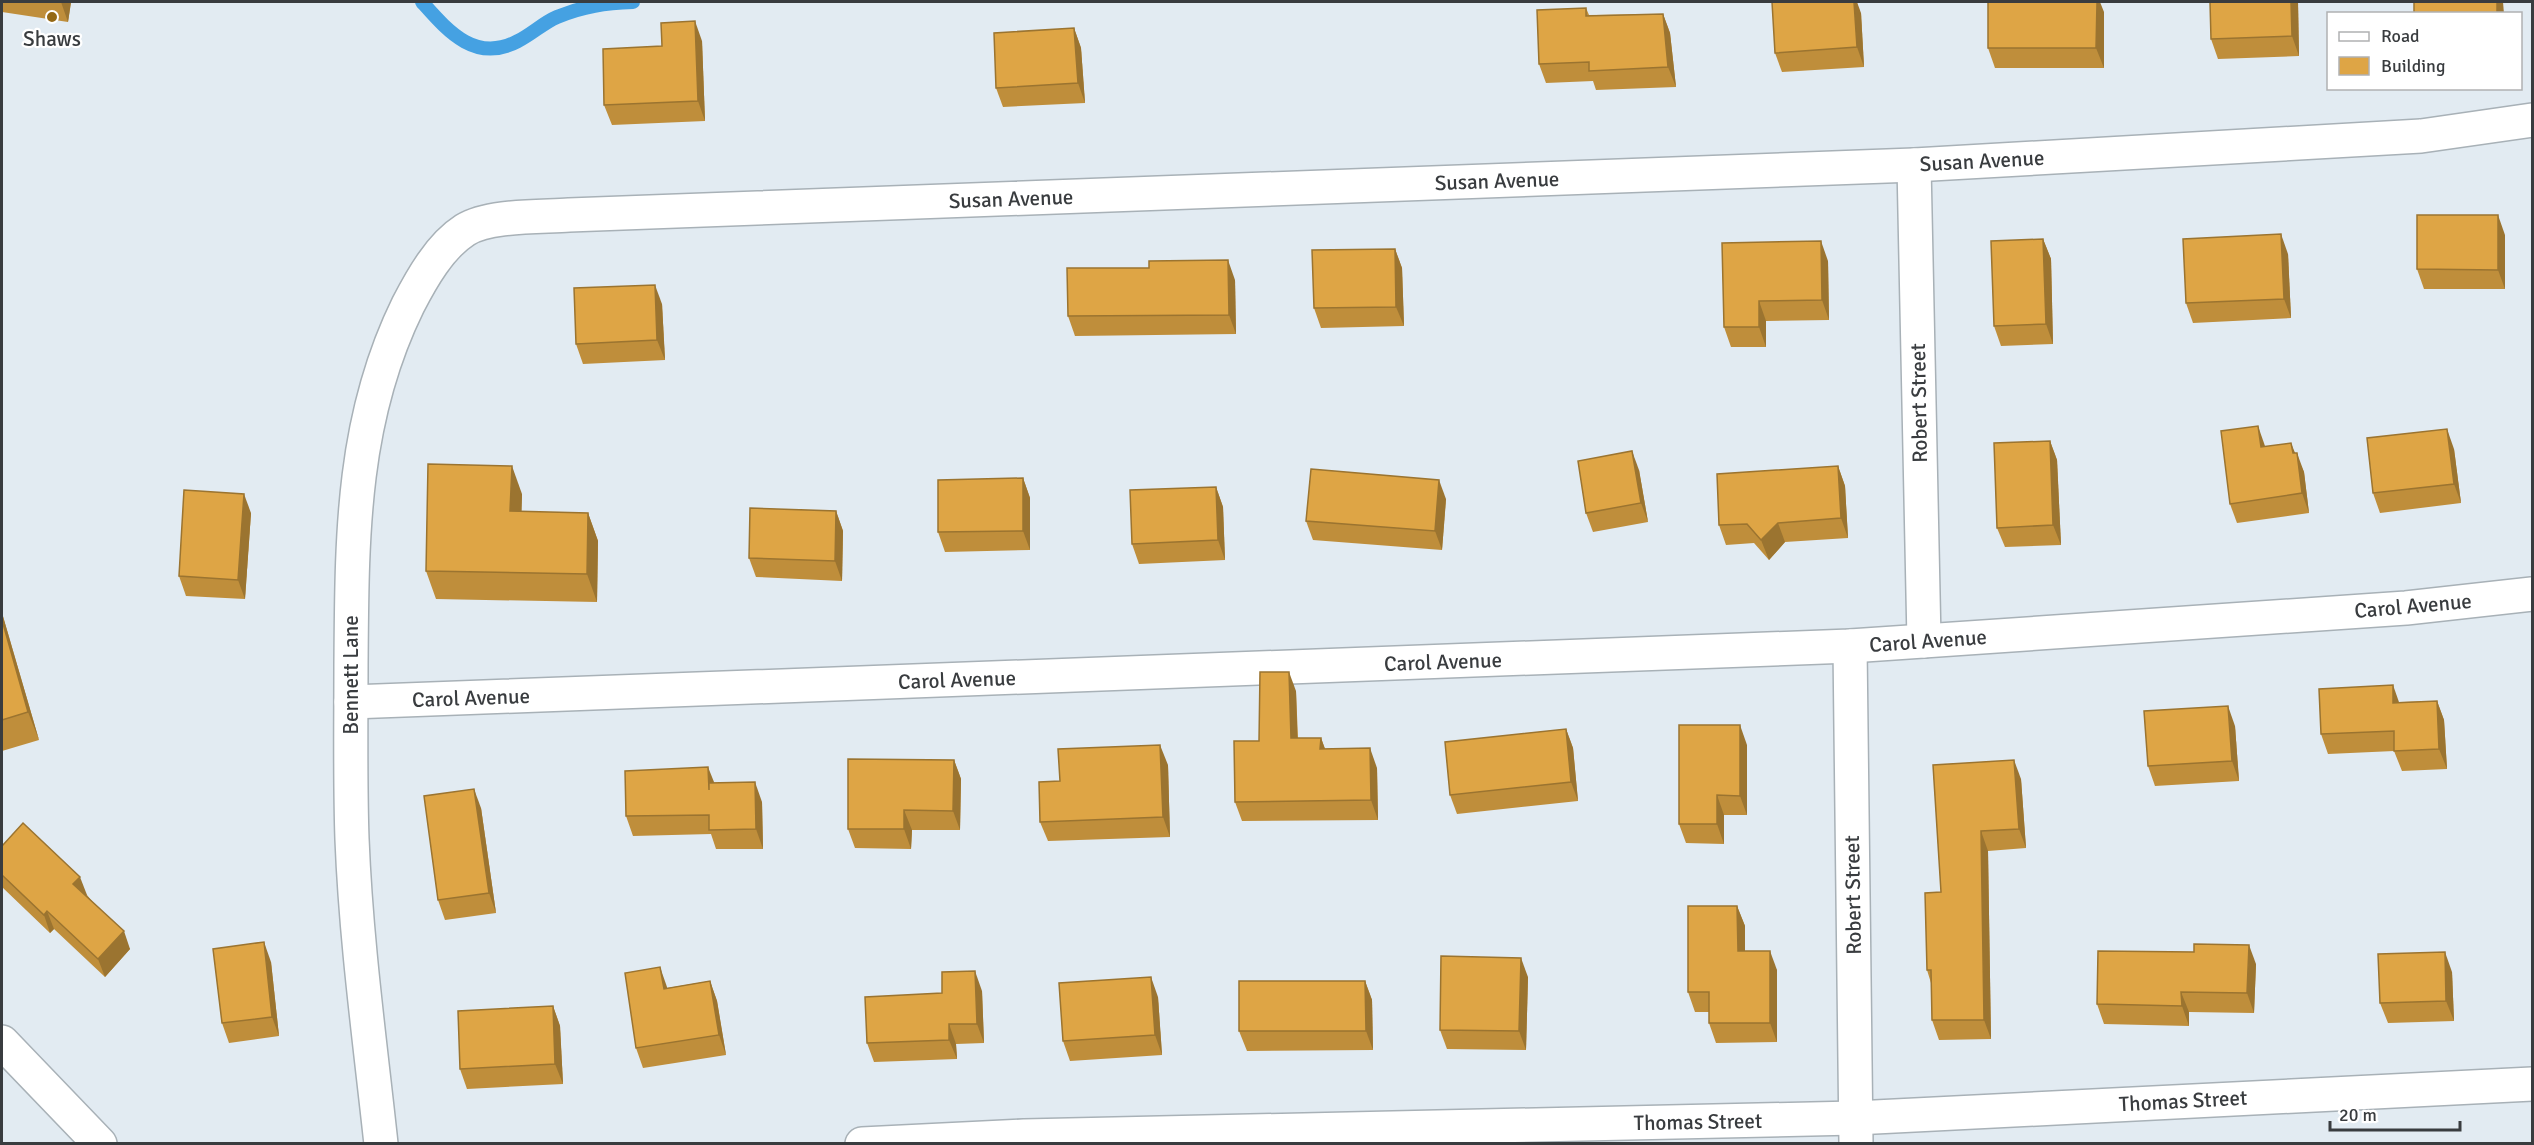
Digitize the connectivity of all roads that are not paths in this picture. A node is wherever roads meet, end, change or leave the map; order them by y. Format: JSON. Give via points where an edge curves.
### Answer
{"nodes":[{"id":1,"x":2532,"y":120,"type":"edge"},
{"id":2,"x":1914,"y":165,"type":"junction"},
{"id":3,"x":462,"y":232,"type":"joint"},
{"id":4,"x":2532,"y":594,"type":"edge"},
{"id":5,"x":1924,"y":641,"type":"junction"},
{"id":6,"x":1850,"y":646,"type":"junction"},
{"id":7,"x":351,"y":702,"type":"junction"},
{"id":8,"x":2,"y":1042,"type":"edge"},
{"id":9,"x":2532,"y":1084,"type":"edge"},
{"id":10,"x":1855,"y":1131,"type":"edge"},
{"id":11,"x":100,"y":1143,"type":"edge"},
{"id":12,"x":381,"y":1143,"type":"edge"},
{"id":13,"x":862,"y":1143,"type":"edge"}],
"edges":[{"from":1,"to":2,"type":"street","name":"Susan Avenue","via":[[2421,136]]},
{"from":2,"to":3,"type":"street","name":"Susan Avenue","via":[[569,215],[492,221]]},
{"from":2,"to":5,"type":"street","name":"Robert Street"},
{"from":3,"to":7,"type":"street","name":"Bennett Lane","via":[[435,261],[410,303],[383,366],[366,425],[351,568]]},
{"from":4,"to":5,"type":"street","name":"Carol Avenue","via":[[2406,608]]},
{"from":5,"to":6,"type":"street","name":"Carol Avenue"},
{"from":6,"to":7,"type":"street","name":"Carol Avenue"},
{"from":6,"to":10,"type":"street","name":"Robert Street"},
{"from":7,"to":12,"type":"street","name":"Bennett Lane","via":[[355,888]]},
{"from":8,"to":11,"type":"street"},
{"from":9,"to":10,"type":"street","name":"Thomas Street"},
{"from":10,"to":13,"type":"street","name":"Thomas Street","via":[[1024,1136]]}]}
